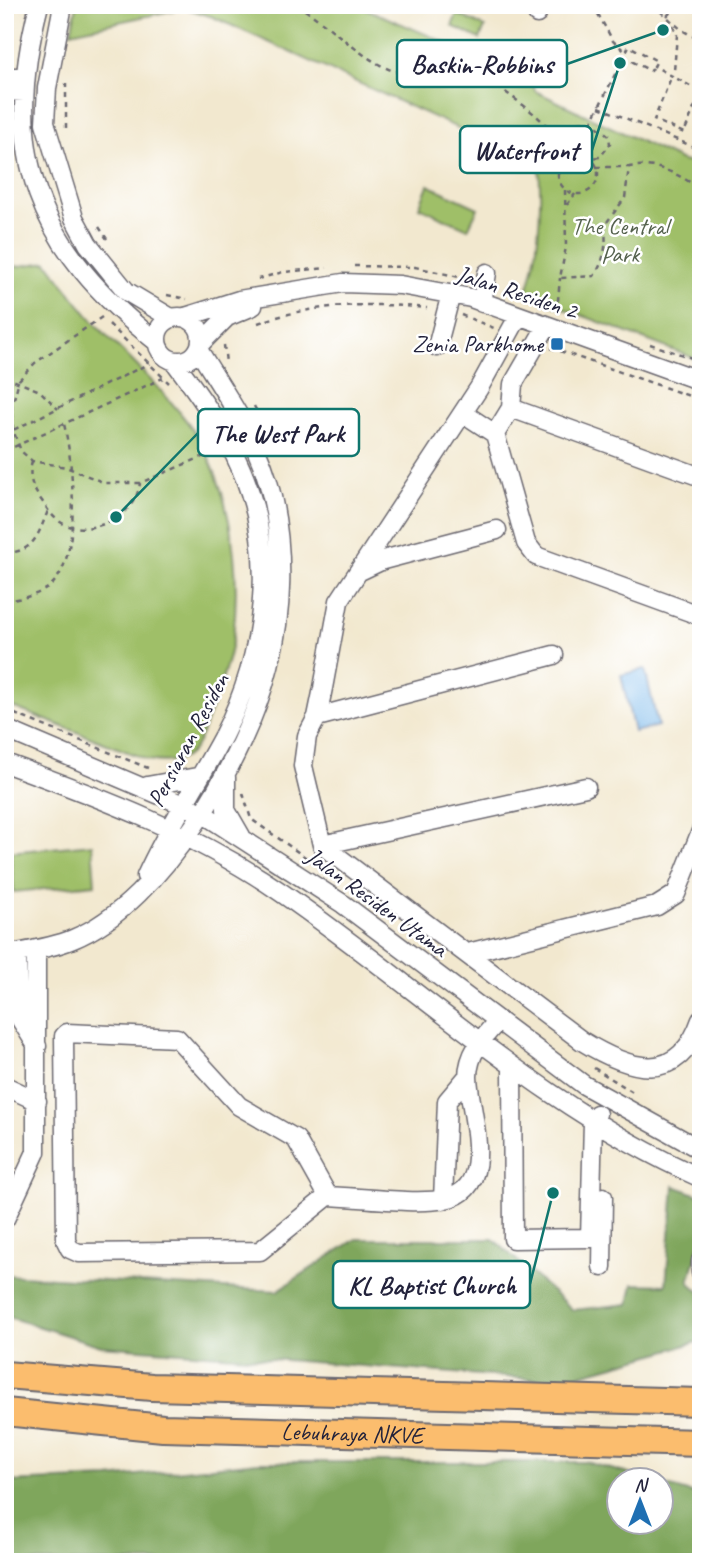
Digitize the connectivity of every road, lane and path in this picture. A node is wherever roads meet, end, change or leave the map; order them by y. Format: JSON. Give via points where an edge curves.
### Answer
{"nodes":[{"id":1,"x":39,"y":5,"type":"edge"},
{"id":2,"x":64,"y":5,"type":"edge"},
{"id":3,"x":296,"y":5,"type":"edge"},
{"id":4,"x":593,"y":5,"type":"edge"},
{"id":5,"x":653,"y":5,"type":"edge"},
{"id":6,"x":677,"y":5,"type":"edge"},
{"id":7,"x":666,"y":17,"type":"junction"},
{"id":8,"x":672,"y":22,"type":"junction"},
{"id":9,"x":701,"y":41,"type":"edge"},
{"id":10,"x":626,"y":52,"type":"junction"},
{"id":11,"x":623,"y":57,"type":"junction"},
{"id":12,"x":654,"y":66,"type":"junction"},
{"id":13,"x":674,"y":71,"type":"dead end"},
{"id":14,"x":67,"y":75,"type":"dead end"},
{"id":15,"x":5,"y":77,"type":"edge"},
{"id":16,"x":670,"y":80,"type":"dead end"},
{"id":17,"x":24,"y":84,"type":"junction"},
{"id":18,"x":5,"y":91,"type":"edge"},
{"id":19,"x":700,"y":94,"type":"edge"},
{"id":20,"x":598,"y":107,"type":"junction"},
{"id":21,"x":592,"y":122,"type":"junction"},
{"id":22,"x":7,"y":126,"type":"edge"},
{"id":23,"x":550,"y":128,"type":"junction"},
{"id":24,"x":68,"y":137,"type":"dead end"},
{"id":25,"x":701,"y":150,"type":"edge"},
{"id":26,"x":10,"y":154,"type":"dead end"},
{"id":27,"x":572,"y":155,"type":"junction"},
{"id":28,"x":590,"y":158,"type":"junction"},
{"id":29,"x":564,"y":159,"type":"junction"},
{"id":30,"x":596,"y":167,"type":"junction"},
{"id":31,"x":629,"y":167,"type":"junction"},
{"id":32,"x":565,"y":190,"type":"junction"},
{"id":33,"x":701,"y":190,"type":"edge"},
{"id":34,"x":575,"y":194,"type":"junction"},
{"id":35,"x":566,"y":206,"type":"junction"},
{"id":36,"x":95,"y":220,"type":"dead end"},
{"id":37,"x":113,"y":248,"type":"dead end"},
{"id":38,"x":343,"y":267,"type":"dead end"},
{"id":39,"x":329,"y":268,"type":"dead end"},
{"id":40,"x":487,"y":274,"type":"dead end"},
{"id":41,"x":560,"y":278,"type":"junction"},
{"id":42,"x":258,"y":279,"type":"dead end"},
{"id":43,"x":470,"y":280,"type":"dead end"},
{"id":44,"x":159,"y":293,"type":"dead end"},
{"id":45,"x":451,"y":294,"type":"junction"},
{"id":46,"x":271,"y":295,"type":"junction"},
{"id":47,"x":194,"y":299,"type":"dead end"},
{"id":48,"x":482,"y":303,"type":"junction"},
{"id":49,"x":557,"y":311,"type":"dead end"},
{"id":50,"x":446,"y":312,"type":"junction"},
{"id":51,"x":518,"y":317,"type":"junction"},
{"id":52,"x":178,"y":318,"type":"junction"},
{"id":53,"x":250,"y":326,"type":"dead end"},
{"id":54,"x":546,"y":327,"type":"junction"},
{"id":55,"x":497,"y":328,"type":"dead end"},
{"id":56,"x":231,"y":337,"type":"dead end"},
{"id":57,"x":438,"y":340,"type":"dead end"},
{"id":58,"x":157,"y":342,"type":"junction"},
{"id":59,"x":200,"y":346,"type":"junction"},
{"id":60,"x":548,"y":346,"type":"dead end"},
{"id":61,"x":174,"y":361,"type":"junction"},
{"id":62,"x":150,"y":363,"type":"junction"},
{"id":63,"x":231,"y":373,"type":"dead end"},
{"id":64,"x":5,"y":377,"type":"edge"},
{"id":65,"x":163,"y":378,"type":"junction"},
{"id":66,"x":19,"y":380,"type":"junction"},
{"id":67,"x":701,"y":381,"type":"edge"},
{"id":68,"x":170,"y":384,"type":"dead end"},
{"id":69,"x":248,"y":400,"type":"dead end"},
{"id":70,"x":701,"y":400,"type":"edge"},
{"id":71,"x":511,"y":408,"type":"junction"},
{"id":72,"x":59,"y":410,"type":"junction"},
{"id":73,"x":463,"y":413,"type":"junction"},
{"id":74,"x":64,"y":424,"type":"junction"},
{"id":75,"x":13,"y":430,"type":"junction"},
{"id":76,"x":5,"y":434,"type":"edge"},
{"id":77,"x":495,"y":434,"type":"junction"},
{"id":78,"x":271,"y":439,"type":"dead end"},
{"id":79,"x":18,"y":445,"type":"junction"},
{"id":80,"x":5,"y":451,"type":"edge"},
{"id":81,"x":222,"y":457,"type":"dead end"},
{"id":82,"x":32,"y":461,"type":"junction"},
{"id":83,"x":73,"y":470,"type":"junction"},
{"id":84,"x":701,"y":477,"type":"edge"},
{"id":85,"x":140,"y":483,"type":"junction"},
{"id":86,"x":48,"y":511,"type":"junction"},
{"id":87,"x":72,"y":526,"type":"junction"},
{"id":88,"x":497,"y":530,"type":"dead end"},
{"id":89,"x":5,"y":553,"type":"edge"},
{"id":90,"x":358,"y":572,"type":"junction"},
{"id":91,"x":5,"y":601,"type":"edge"},
{"id":92,"x":701,"y":616,"type":"edge"},
{"id":93,"x":554,"y":655,"type":"dead end"},
{"id":94,"x":5,"y":710,"type":"edge"},
{"id":95,"x":317,"y":717,"type":"junction"},
{"id":96,"x":5,"y":729,"type":"edge"},
{"id":97,"x":5,"y":763,"type":"edge"},
{"id":98,"x":150,"y":769,"type":"dead end"},
{"id":99,"x":227,"y":770,"type":"junction"},
{"id":100,"x":197,"y":777,"type":"junction"},
{"id":101,"x":140,"y":785,"type":"junction"},
{"id":102,"x":586,"y":787,"type":"dead end"},
{"id":103,"x":243,"y":792,"type":"dead end"},
{"id":104,"x":184,"y":803,"type":"junction"},
{"id":105,"x":202,"y":813,"type":"junction"},
{"id":106,"x":142,"y":814,"type":"junction"},
{"id":107,"x":168,"y":829,"type":"junction"},
{"id":108,"x":701,"y":831,"type":"edge"},
{"id":109,"x":186,"y":839,"type":"junction"},
{"id":110,"x":244,"y":840,"type":"junction"},
{"id":111,"x":285,"y":843,"type":"dead end"},
{"id":112,"x":322,"y":845,"type":"junction"},
{"id":113,"x":212,"y":850,"type":"junction"},
{"id":114,"x":156,"y":866,"type":"junction"},
{"id":115,"x":36,"y":949,"type":"junction"},
{"id":116,"x":11,"y":954,"type":"edge"},
{"id":117,"x":468,"y":954,"type":"junction"},
{"id":118,"x":701,"y":1020,"type":"edge"},
{"id":119,"x":497,"y":1022,"type":"junction"},
{"id":120,"x":478,"y":1042,"type":"junction"},
{"id":121,"x":37,"y":1046,"type":"junction"},
{"id":122,"x":512,"y":1068,"type":"junction"},
{"id":123,"x":468,"y":1076,"type":"junction"},
{"id":124,"x":5,"y":1086,"type":"edge"},
{"id":125,"x":605,"y":1098,"type":"junction"},
{"id":126,"x":37,"y":1101,"type":"junction"},
{"id":127,"x":598,"y":1124,"type":"junction"},
{"id":128,"x":701,"y":1150,"type":"edge"},
{"id":129,"x":701,"y":1178,"type":"edge"},
{"id":130,"x":328,"y":1196,"type":"junction"},
{"id":131,"x":10,"y":1197,"type":"edge"},
{"id":132,"x":443,"y":1200,"type":"junction"},
{"id":133,"x":5,"y":1219,"type":"edge"},
{"id":134,"x":701,"y":1261,"type":"edge"},
{"id":135,"x":602,"y":1267,"type":"dead end"},
{"id":136,"x":701,"y":1273,"type":"edge"},
{"id":137,"x":5,"y":1375,"type":"edge"},
{"id":138,"x":701,"y":1402,"type":"edge"},
{"id":139,"x":5,"y":1412,"type":"edge"},
{"id":140,"x":701,"y":1443,"type":"edge"}],
"edges":[{"from":1,"to":17,"type":"street"},
{"from":2,"to":52,"type":"street","via":[[47,88],[45,123],[74,218],[88,244],[126,290]]},
{"from":3,"to":23,"type":"path","via":[[383,66],[397,72],[447,61],[516,99]]},
{"from":4,"to":10,"type":"path","via":[[613,41]]},
{"from":5,"to":7,"type":"path"},
{"from":6,"to":7,"type":"path"},
{"from":7,"to":8,"type":"path"},
{"from":8,"to":9,"type":"path"},
{"from":8,"to":13,"type":"path","via":[[677,35]]},
{"from":10,"to":11,"type":"path"},
{"from":10,"to":12,"type":"path","via":[[629,46],[657,61]]},
{"from":11,"to":12,"type":"path","via":[[651,71]]},
{"from":11,"to":20,"type":"path"},
{"from":12,"to":19,"type":"path"},
{"from":14,"to":24,"type":"path","via":[[64,124]]},
{"from":15,"to":17,"type":"street"},
{"from":16,"to":19,"type":"path","via":[[654,120],[684,133]]},
{"from":17,"to":18,"type":"street"},
{"from":17,"to":58,"type":"street","via":[[27,162],[52,223],[100,292]]},
{"from":20,"to":21,"type":"path"},
{"from":20,"to":25,"type":"path"},
{"from":21,"to":27,"type":"path","via":[[581,121],[567,129]]},
{"from":21,"to":28,"type":"path","via":[[609,136],[610,144],[600,157]]},
{"from":22,"to":26,"type":"path"},
{"from":23,"to":27,"type":"path"},
{"from":23,"to":29,"type":"path"},
{"from":27,"to":28,"type":"path"},
{"from":27,"to":29,"type":"path"},
{"from":28,"to":30,"type":"path"},
{"from":29,"to":32,"type":"path","via":[[557,172]]},
{"from":30,"to":31,"type":"path"},
{"from":30,"to":34,"type":"path","via":[[593,187]]},
{"from":31,"to":33,"type":"path","via":[[640,164],[669,171]]},
{"from":31,"to":41,"type":"path","via":[[625,198],[604,226],[601,266],[594,276]]},
{"from":32,"to":34,"type":"path"},
{"from":32,"to":35,"type":"path"},
{"from":34,"to":35,"type":"path"},
{"from":35,"to":41,"type":"path"},
{"from":36,"to":37,"type":"path"},
{"from":38,"to":43,"type":"path","via":[[415,267]]},
{"from":39,"to":42,"type":"path"},
{"from":40,"to":48,"type":"street"},
{"from":41,"to":49,"type":"path"},
{"from":44,"to":47,"type":"path"},
{"from":45,"to":46,"type":"street","name":"Jalan Residen 2","via":[[400,285],[343,283]]},
{"from":45,"to":48,"type":"street","name":"Jalan Residen 2"},
{"from":45,"to":50,"type":"street"},
{"from":46,"to":52,"type":"street","name":"Jalan Residen 2"},
{"from":46,"to":59,"type":"street","name":"Jalan Residen 2","via":[[227,317]]},
{"from":48,"to":51,"type":"street","name":"Jalan Residen 2"},
{"from":50,"to":53,"type":"path","via":[[400,305],[343,305]]},
{"from":50,"to":55,"type":"path"},
{"from":50,"to":57,"type":"street"},
{"from":51,"to":54,"type":"street","name":"Jalan Residen 2"},
{"from":51,"to":73,"type":"street"},
{"from":52,"to":58,"type":"street","via":[[160,328]]},
{"from":52,"to":59,"type":"street","via":[[198,327]]},
{"from":54,"to":67,"type":"street","name":"Jalan Residen 2"},
{"from":54,"to":71,"type":"street","via":[[513,384]]},
{"from":56,"to":63,"type":"path","via":[[223,346]]},
{"from":58,"to":61,"type":"street"},
{"from":59,"to":61,"type":"street","via":[[188,360]]},
{"from":59,"to":99,"type":"street","name":"Persiaran Residen","via":[[261,460],[279,546],[276,633],[270,665],[252,721]]},
{"from":60,"to":70,"type":"path"},
{"from":61,"to":100,"type":"street","name":"Persiaran Residen","via":[[213,414],[242,471],[258,530],[262,567],[259,623],[249,676],[223,736]]},
{"from":62,"to":65,"type":"path"},
{"from":62,"to":66,"type":"path","via":[[102,317],[35,363]]},
{"from":62,"to":72,"type":"path"},
{"from":64,"to":66,"type":"path"},
{"from":65,"to":68,"type":"path"},
{"from":65,"to":74,"type":"path"},
{"from":66,"to":72,"type":"path","via":[[40,391]]},
{"from":66,"to":75,"type":"path","via":[[12,406]]},
{"from":69,"to":78,"type":"path"},
{"from":71,"to":77,"type":"street"},
{"from":71,"to":84,"type":"street"},
{"from":72,"to":75,"type":"path"},
{"from":73,"to":77,"type":"street"},
{"from":73,"to":90,"type":"street"},
{"from":74,"to":79,"type":"path"},
{"from":74,"to":83,"type":"path"},
{"from":75,"to":76,"type":"path"},
{"from":75,"to":79,"type":"path"},
{"from":77,"to":92,"type":"street","via":[[527,543],[536,556]]},
{"from":79,"to":80,"type":"path"},
{"from":79,"to":82,"type":"path"},
{"from":81,"to":85,"type":"path","via":[[218,450]]},
{"from":82,"to":83,"type":"path"},
{"from":82,"to":86,"type":"path","via":[[30,479]]},
{"from":83,"to":85,"type":"path","via":[[105,482]]},
{"from":83,"to":87,"type":"path"},
{"from":85,"to":87,"type":"path","via":[[122,515],[102,524]]},
{"from":86,"to":87,"type":"path"},
{"from":86,"to":89,"type":"path","via":[[33,544]]},
{"from":87,"to":91,"type":"path","via":[[56,580],[47,589]]},
{"from":88,"to":90,"type":"street","via":[[383,560]]},
{"from":90,"to":95,"type":"street","via":[[339,601]]},
{"from":93,"to":95,"type":"street"},
{"from":94,"to":98,"type":"path"},
{"from":95,"to":112,"type":"street","via":[[307,736],[303,766]]},
{"from":96,"to":101,"type":"street","name":"Jalan Residen Utama"},
{"from":97,"to":106,"type":"street","name":"Jalan Residen Utama"},
{"from":99,"to":105,"type":"street","name":"Persiaran Residen"},
{"from":99,"to":110,"type":"street","via":[[226,810]]},
{"from":100,"to":101,"type":"street"},
{"from":100,"to":104,"type":"street","name":"Persiaran Residen"},
{"from":101,"to":104,"type":"street","name":"Jalan Residen Utama"},
{"from":102,"to":112,"type":"street"},
{"from":103,"to":111,"type":"path","via":[[251,819]]},
{"from":104,"to":105,"type":"street","name":"Jalan Residen Utama"},
{"from":104,"to":107,"type":"street","name":"Persiaran Residen"},
{"from":105,"to":109,"type":"street","name":"Persiaran Residen"},
{"from":105,"to":110,"type":"street","name":"Jalan Residen Utama"},
{"from":106,"to":107,"type":"street","name":"Jalan Residen Utama"},
{"from":106,"to":114,"type":"street","via":[[151,832]]},
{"from":107,"to":109,"type":"street","name":"Jalan Residen Utama"},
{"from":107,"to":114,"type":"street","name":"Persiaran Residen"},
{"from":108,"to":117,"type":"street","via":[[676,894],[657,906]]},
{"from":109,"to":113,"type":"street","name":"Jalan Residen Utama"},
{"from":109,"to":114,"type":"street","name":"Persiaran Residen"},
{"from":110,"to":119,"type":"street","name":"Jalan Residen Utama","via":[[343,904]]},
{"from":112,"to":117,"type":"street"},
{"from":113,"to":114,"type":"street"},
{"from":113,"to":120,"type":"street","name":"Jalan Residen Utama","via":[[284,894]]},
{"from":114,"to":115,"type":"street","via":[[140,890],[104,920],[73,939]]},
{"from":115,"to":116,"type":"street"},
{"from":115,"to":121,"type":"street"},
{"from":116,"to":121,"type":"street","via":[[19,1017]]},
{"from":117,"to":118,"type":"street","via":[[582,1041],[633,1067],[648,1068],[675,1059],[693,1041]]},
{"from":119,"to":120,"type":"street"},
{"from":119,"to":125,"type":"street","name":"Jalan Residen Utama"},
{"from":120,"to":122,"type":"street","name":"Jalan Residen Utama"},
{"from":120,"to":123,"type":"street"},
{"from":121,"to":126,"type":"street"},
{"from":122,"to":127,"type":"street","name":"Jalan Residen Utama"},
{"from":122,"to":127,"type":"street","via":[[513,1238],[590,1238]]},
{"from":123,"to":132,"type":"street","via":[[447,1101]]},
{"from":123,"to":132,"type":"street","via":[[478,1126],[474,1177],[467,1188]]},
{"from":124,"to":126,"type":"street"},
{"from":125,"to":127,"type":"street"},
{"from":125,"to":128,"type":"street","name":"Jalan Residen Utama"},
{"from":126,"to":131,"type":"street","via":[[36,1152]]},
{"from":127,"to":129,"type":"street","name":"Jalan Residen Utama"},
{"from":127,"to":135,"type":"street"},
{"from":130,"to":130,"type":"street","via":[[260,1251],[79,1253],[70,1249],[66,1241],[65,1034],[177,1038],[239,1106],[296,1139]]},
{"from":130,"to":132,"type":"street"},
{"from":131,"to":133,"type":"street"},
{"from":134,"to":136,"type":"street"},
{"from":137,"to":138,"type":"highway","name":"Lebuhraya NKVE","via":[[152,1387]]},
{"from":139,"to":140,"type":"highway","name":"Lebuhraya NKVE","via":[[163,1428]]}]}
